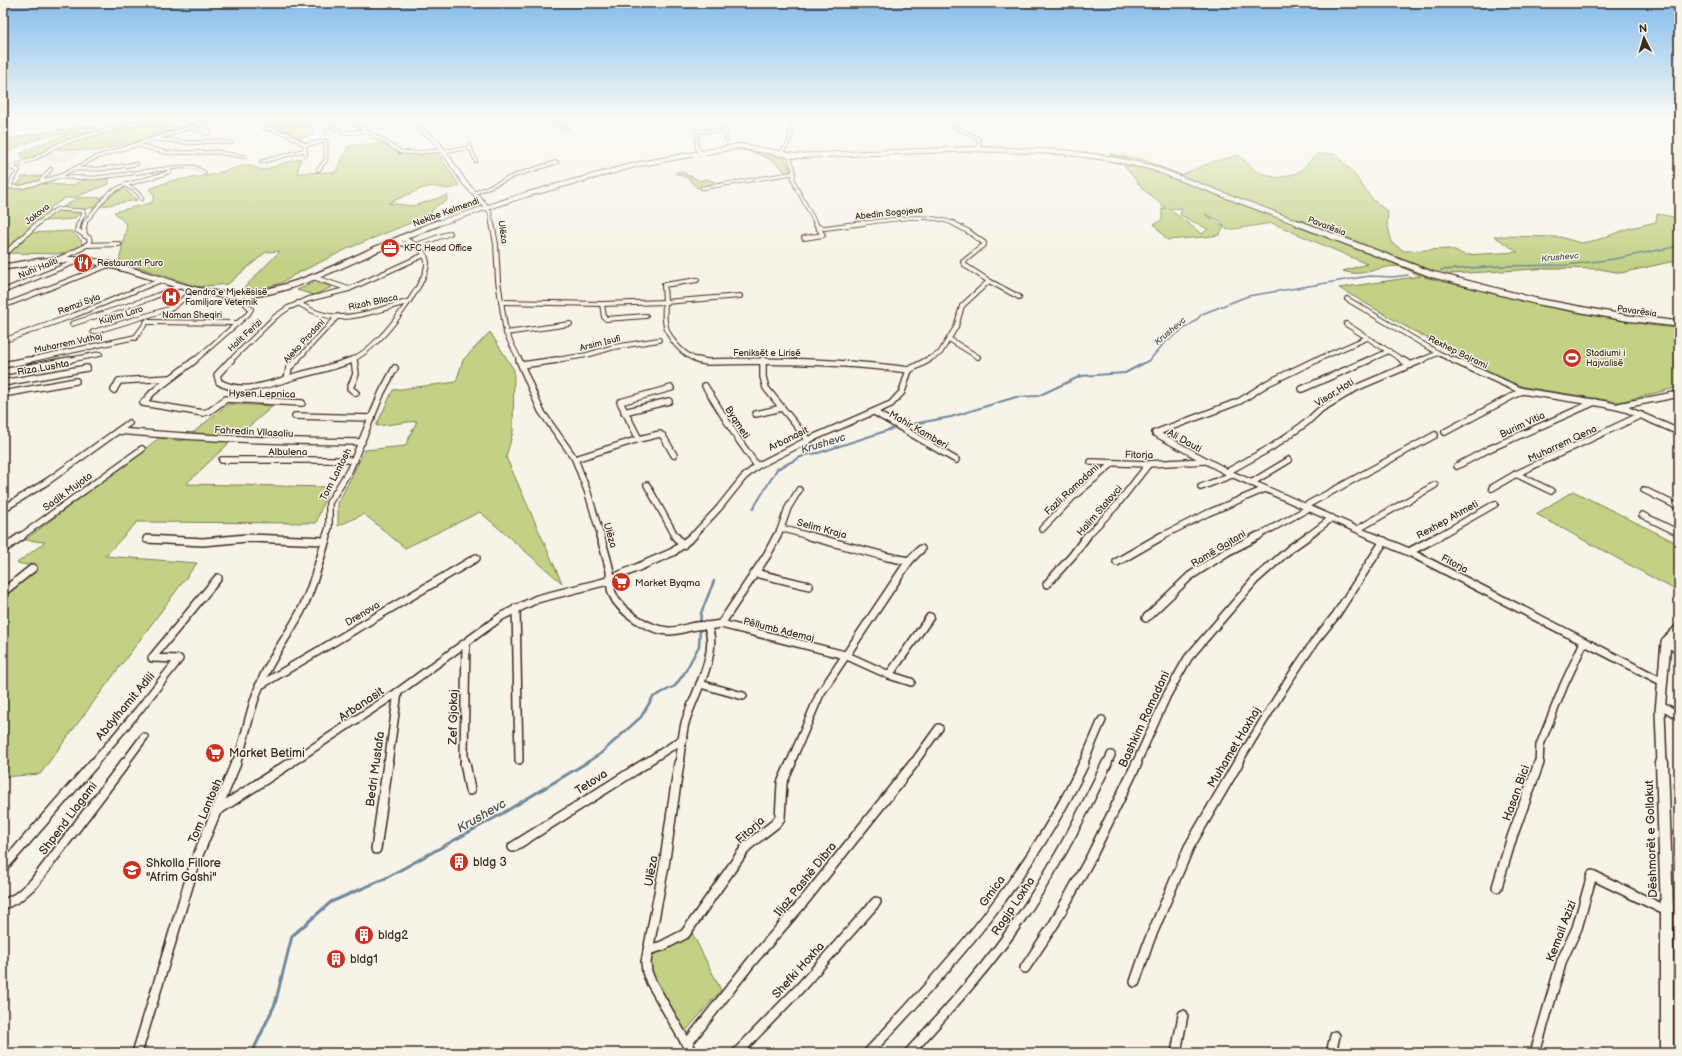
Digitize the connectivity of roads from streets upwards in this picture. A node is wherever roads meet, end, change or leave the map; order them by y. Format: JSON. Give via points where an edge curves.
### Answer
{"nodes":[{"id":1,"x":77,"y":167,"type":"edge"},
{"id":2,"x":113,"y":167,"type":"edge"},
{"id":3,"x":187,"y":167,"type":"edge"},
{"id":4,"x":195,"y":167,"type":"edge"},
{"id":5,"x":320,"y":167,"type":"edge"},
{"id":6,"x":454,"y":167,"type":"edge"},
{"id":7,"x":540,"y":167,"type":"edge"},
{"id":8,"x":627,"y":167,"type":"edge"},
{"id":9,"x":793,"y":167,"type":"edge"},
{"id":10,"x":1151,"y":167,"type":"edge"},
{"id":11,"x":9,"y":168,"type":"joint"},
{"id":12,"x":170,"y":168,"type":"junction"},
{"id":13,"x":74,"y":169,"type":"junction"},
{"id":14,"x":3,"y":170,"type":"edge"},
{"id":15,"x":51,"y":170,"type":"dead end"},
{"id":16,"x":318,"y":170,"type":"dead end"},
{"id":17,"x":794,"y":172,"type":"junction"},
{"id":18,"x":205,"y":173,"type":"dead end"},
{"id":19,"x":57,"y":177,"type":"junction"},
{"id":20,"x":44,"y":181,"type":"junction"},
{"id":21,"x":125,"y":186,"type":"junction"},
{"id":22,"x":702,"y":188,"type":"dead end"},
{"id":23,"x":475,"y":192,"type":"junction"},
{"id":24,"x":142,"y":199,"type":"dead end"},
{"id":25,"x":486,"y":206,"type":"junction"},
{"id":26,"x":818,"y":227,"type":"junction"},
{"id":27,"x":450,"y":233,"type":"dead end"},
{"id":28,"x":85,"y":236,"type":"junction"},
{"id":29,"x":401,"y":238,"type":"junction"},
{"id":30,"x":804,"y":238,"type":"dead end"},
{"id":31,"x":393,"y":242,"type":"junction"},
{"id":32,"x":119,"y":244,"type":"dead end"},
{"id":33,"x":87,"y":245,"type":"junction"},
{"id":34,"x":416,"y":245,"type":"junction"},
{"id":35,"x":412,"y":247,"type":"junction"},
{"id":36,"x":3,"y":254,"type":"edge"},
{"id":37,"x":424,"y":254,"type":"junction"},
{"id":38,"x":80,"y":260,"type":"junction"},
{"id":39,"x":56,"y":261,"type":"junction"},
{"id":40,"x":109,"y":265,"type":"junction"},
{"id":41,"x":3,"y":267,"type":"edge"},
{"id":42,"x":313,"y":277,"type":"junction"},
{"id":43,"x":698,"y":280,"type":"dead end"},
{"id":44,"x":159,"y":281,"type":"junction"},
{"id":45,"x":989,"y":281,"type":"junction"},
{"id":46,"x":178,"y":287,"type":"junction"},
{"id":47,"x":349,"y":289,"type":"junction"},
{"id":48,"x":3,"y":291,"type":"edge"},
{"id":49,"x":193,"y":291,"type":"junction"},
{"id":50,"x":251,"y":294,"type":"junction"},
{"id":51,"x":740,"y":296,"type":"dead end"},
{"id":52,"x":1019,"y":297,"type":"dead end"},
{"id":53,"x":1347,"y":299,"type":"dead end"},
{"id":54,"x":406,"y":302,"type":"junction"},
{"id":55,"x":502,"y":302,"type":"junction"},
{"id":56,"x":665,"y":302,"type":"junction"},
{"id":57,"x":298,"y":304,"type":"junction"},
{"id":58,"x":602,"y":304,"type":"junction"},
{"id":59,"x":3,"y":306,"type":"edge"},
{"id":60,"x":153,"y":314,"type":"junction"},
{"id":61,"x":338,"y":316,"type":"junction"},
{"id":62,"x":646,"y":316,"type":"dead end"},
{"id":63,"x":146,"y":322,"type":"junction"},
{"id":64,"x":238,"y":323,"type":"junction"},
{"id":65,"x":72,"y":324,"type":"dead end"},
{"id":66,"x":570,"y":324,"type":"dead end"},
{"id":67,"x":1346,"y":324,"type":"dead end"},
{"id":68,"x":1679,"y":324,"type":"edge"},
{"id":69,"x":93,"y":332,"type":"dead end"},
{"id":70,"x":506,"y":333,"type":"junction"},
{"id":71,"x":1367,"y":338,"type":"junction"},
{"id":72,"x":948,"y":339,"type":"junction"},
{"id":73,"x":4,"y":340,"type":"dead end"},
{"id":74,"x":659,"y":340,"type":"dead end"},
{"id":75,"x":1389,"y":351,"type":"junction"},
{"id":76,"x":1438,"y":353,"type":"junction"},
{"id":77,"x":100,"y":354,"type":"dead end"},
{"id":78,"x":978,"y":357,"type":"dead end"},
{"id":79,"x":354,"y":359,"type":"junction"},
{"id":80,"x":763,"y":360,"type":"junction"},
{"id":81,"x":3,"y":365,"type":"edge"},
{"id":82,"x":522,"y":365,"type":"junction"},
{"id":83,"x":1411,"y":365,"type":"junction"},
{"id":84,"x":87,"y":368,"type":"dead end"},
{"id":85,"x":395,"y":368,"type":"dead end"},
{"id":86,"x":909,"y":370,"type":"junction"},
{"id":87,"x":3,"y":372,"type":"edge"},
{"id":88,"x":171,"y":378,"type":"junction"},
{"id":89,"x":287,"y":379,"type":"junction"},
{"id":90,"x":76,"y":381,"type":"dead end"},
{"id":91,"x":3,"y":383,"type":"edge"},
{"id":92,"x":705,"y":386,"type":"dead end"},
{"id":93,"x":671,"y":388,"type":"dead end"},
{"id":94,"x":1302,"y":389,"type":"dead end"},
{"id":95,"x":114,"y":390,"type":"dead end"},
{"id":96,"x":1522,"y":391,"type":"junction"},
{"id":97,"x":356,"y":393,"type":"dead end"},
{"id":98,"x":3,"y":394,"type":"edge"},
{"id":99,"x":1679,"y":394,"type":"edge"},
{"id":100,"x":669,"y":401,"type":"dead end"},
{"id":101,"x":1595,"y":402,"type":"junction"},
{"id":102,"x":302,"y":403,"type":"dead end"},
{"id":103,"x":1617,"y":407,"type":"junction"},
{"id":104,"x":782,"y":408,"type":"junction"},
{"id":105,"x":624,"y":412,"type":"junction"},
{"id":106,"x":874,"y":412,"type":"junction"},
{"id":107,"x":756,"y":414,"type":"dead end"},
{"id":108,"x":1641,"y":415,"type":"junction"},
{"id":109,"x":295,"y":416,"type":"dead end"},
{"id":110,"x":372,"y":418,"type":"junction"},
{"id":111,"x":129,"y":423,"type":"dead end"},
{"id":112,"x":118,"y":431,"type":"junction"},
{"id":113,"x":1445,"y":432,"type":"dead end"},
{"id":114,"x":1679,"y":432,"type":"edge"},
{"id":115,"x":1435,"y":435,"type":"dead end"},
{"id":116,"x":639,"y":438,"type":"junction"},
{"id":117,"x":808,"y":440,"type":"junction"},
{"id":118,"x":362,"y":442,"type":"junction"},
{"id":119,"x":142,"y":449,"type":"dead end"},
{"id":120,"x":674,"y":454,"type":"dead end"},
{"id":121,"x":575,"y":459,"type":"junction"},
{"id":122,"x":222,"y":460,"type":"dead end"},
{"id":123,"x":956,"y":460,"type":"dead end"},
{"id":124,"x":1290,"y":460,"type":"dead end"},
{"id":125,"x":1204,"y":461,"type":"junction"},
{"id":126,"x":245,"y":462,"type":"dead end"},
{"id":127,"x":354,"y":462,"type":"junction"},
{"id":128,"x":1091,"y":462,"type":"dead end"},
{"id":129,"x":1112,"y":464,"type":"junction"},
{"id":130,"x":1148,"y":465,"type":"junction"},
{"id":131,"x":757,"y":466,"type":"junction"},
{"id":132,"x":1457,"y":466,"type":"dead end"},
{"id":133,"x":1230,"y":474,"type":"junction"},
{"id":134,"x":1516,"y":474,"type":"junction"},
{"id":135,"x":1251,"y":483,"type":"junction"},
{"id":136,"x":647,"y":485,"type":"dead end"},
{"id":137,"x":1435,"y":485,"type":"dead end"},
{"id":138,"x":1201,"y":487,"type":"dead end"},
{"id":139,"x":1492,"y":488,"type":"dead end"},
{"id":140,"x":1265,"y":489,"type":"junction"},
{"id":141,"x":799,"y":490,"type":"dead end"},
{"id":142,"x":1644,"y":490,"type":"dead end"},
{"id":143,"x":1551,"y":492,"type":"dead end"},
{"id":144,"x":1495,"y":504,"type":"dead end"},
{"id":145,"x":1307,"y":507,"type":"junction"},
{"id":146,"x":1679,"y":507,"type":"edge"},
{"id":147,"x":3,"y":509,"type":"edge"},
{"id":148,"x":1642,"y":514,"type":"dead end"},
{"id":149,"x":1332,"y":518,"type":"junction"},
{"id":150,"x":781,"y":528,"type":"junction"},
{"id":151,"x":1042,"y":529,"type":"dead end"},
{"id":152,"x":1358,"y":529,"type":"junction"},
{"id":153,"x":1679,"y":533,"type":"edge"},
{"id":154,"x":147,"y":539,"type":"dead end"},
{"id":155,"x":325,"y":541,"type":"junction"},
{"id":156,"x":1384,"y":541,"type":"junction"},
{"id":157,"x":683,"y":545,"type":"junction"},
{"id":158,"x":3,"y":549,"type":"edge"},
{"id":159,"x":921,"y":549,"type":"dead end"},
{"id":160,"x":1409,"y":552,"type":"junction"},
{"id":161,"x":476,"y":558,"type":"dead end"},
{"id":162,"x":909,"y":561,"type":"junction"},
{"id":163,"x":1117,"y":562,"type":"dead end"},
{"id":164,"x":33,"y":568,"type":"dead end"},
{"id":165,"x":755,"y":573,"type":"junction"},
{"id":166,"x":218,"y":578,"type":"dead end"},
{"id":167,"x":610,"y":580,"type":"junction"},
{"id":168,"x":1047,"y":584,"type":"dead end"},
{"id":169,"x":810,"y":586,"type":"dead end"},
{"id":170,"x":3,"y":592,"type":"edge"},
{"id":171,"x":516,"y":608,"type":"junction"},
{"id":172,"x":930,"y":617,"type":"dead end"},
{"id":173,"x":1146,"y":618,"type":"dead end"},
{"id":174,"x":721,"y":624,"type":"junction"},
{"id":175,"x":702,"y":625,"type":"junction"},
{"id":176,"x":1679,"y":629,"type":"edge"},
{"id":177,"x":1584,"y":642,"type":"junction"},
{"id":178,"x":1666,"y":642,"type":"junction"},
{"id":179,"x":466,"y":643,"type":"junction"},
{"id":180,"x":1679,"y":650,"type":"edge"},
{"id":181,"x":845,"y":655,"type":"junction"},
{"id":182,"x":889,"y":675,"type":"junction"},
{"id":183,"x":911,"y":682,"type":"dead end"},
{"id":184,"x":1663,"y":682,"type":"junction"},
{"id":185,"x":700,"y":684,"type":"junction"},
{"id":186,"x":259,"y":686,"type":"junction"},
{"id":187,"x":398,"y":692,"type":"junction"},
{"id":188,"x":742,"y":696,"type":"dead end"},
{"id":189,"x":1661,"y":705,"type":"junction"},
{"id":190,"x":1679,"y":716,"type":"edge"},
{"id":191,"x":1102,"y":720,"type":"dead end"},
{"id":192,"x":939,"y":728,"type":"dead end"},
{"id":193,"x":144,"y":737,"type":"dead end"},
{"id":194,"x":683,"y":739,"type":"junction"},
{"id":195,"x":1111,"y":755,"type":"dead end"},
{"id":196,"x":519,"y":760,"type":"dead end"},
{"id":197,"x":470,"y":790,"type":"dead end"},
{"id":198,"x":215,"y":812,"type":"junction"},
{"id":199,"x":513,"y":847,"type":"dead end"},
{"id":200,"x":376,"y":849,"type":"dead end"},
{"id":201,"x":3,"y":867,"type":"edge"},
{"id":202,"x":1498,"y":887,"type":"dead end"},
{"id":203,"x":876,"y":902,"type":"dead end"},
{"id":204,"x":3,"y":905,"type":"edge"},
{"id":205,"x":1667,"y":911,"type":"junction"},
{"id":206,"x":648,"y":950,"type":"junction"},
{"id":207,"x":1024,"y":968,"type":"dead end"},
{"id":208,"x":1135,"y":982,"type":"dead end"},
{"id":209,"x":1183,"y":1015,"type":"dead end"},
{"id":210,"x":1335,"y":1036,"type":"dead end"},
{"id":211,"x":688,"y":1044,"type":"junction"},
{"id":212,"x":137,"y":1053,"type":"edge"},
{"id":213,"x":692,"y":1053,"type":"edge"},
{"id":214,"x":737,"y":1053,"type":"edge"},
{"id":215,"x":868,"y":1053,"type":"edge"},
{"id":216,"x":908,"y":1053,"type":"edge"},
{"id":217,"x":1176,"y":1053,"type":"edge"},
{"id":218,"x":1330,"y":1053,"type":"edge"},
{"id":219,"x":1535,"y":1053,"type":"edge"},
{"id":220,"x":1667,"y":1053,"type":"edge"}],
"edges":[{"from":1,"to":13,"type":"street"},
{"from":2,"to":13,"type":"street"},
{"from":3,"to":12,"type":"street"},
{"from":4,"to":18,"type":"street"},
{"from":5,"to":16,"type":"street"},
{"from":6,"to":23,"type":"street"},
{"from":7,"to":23,"type":"street"},
{"from":8,"to":25,"type":"street","name":"Nekibe Kelmendi"},
{"from":9,"to":17,"type":"street"},
{"from":10,"to":68,"type":"street","name":"Pavarësia","via":[[1431,274],[1535,301],[1627,318]]},
{"from":11,"to":14,"type":"street"},
{"from":11,"to":20,"type":"street","via":[[19,170],[10,187],[22,187]]},
{"from":12,"to":19,"type":"street","via":[[95,178]]},
{"from":12,"to":21,"type":"street","via":[[170,171],[164,174]]},
{"from":13,"to":19,"type":"street"},
{"from":15,"to":20,"type":"street","via":[[41,180]]},
{"from":17,"to":22,"type":"street"},
{"from":17,"to":26,"type":"street","via":[[796,187]]},
{"from":19,"to":20,"type":"street"},
{"from":21,"to":24,"type":"street","via":[[137,192]]},
{"from":21,"to":28,"type":"street","via":[[109,193],[86,221]]},
{"from":23,"to":25,"type":"street"},
{"from":25,"to":29,"type":"street","name":"Nekibe Kelmendi"},
{"from":25,"to":55,"type":"street","name":"Ulëza","via":[[490,213],[496,244]]},
{"from":26,"to":30,"type":"street","via":[[823,235]]},
{"from":26,"to":45,"type":"street","name":"Abedin Sogojeva","via":[[923,216],[944,219],[984,243],[963,262]]},
{"from":27,"to":34,"type":"street"},
{"from":28,"to":33,"type":"street","name":"Jakova","via":[[90,240]]},
{"from":28,"to":36,"type":"street","name":"Jakova","via":[[77,230],[84,212],[57,209]]},
{"from":29,"to":31,"type":"street","name":"Nekibe Kelmendi"},
{"from":29,"to":34,"type":"street"},
{"from":31,"to":35,"type":"street"},
{"from":31,"to":42,"type":"street","name":"Nekibe Kelmendi"},
{"from":32,"to":33,"type":"street"},
{"from":33,"to":39,"type":"street"},
{"from":34,"to":35,"type":"street"},
{"from":34,"to":37,"type":"street"},
{"from":35,"to":37,"type":"street"},
{"from":37,"to":47,"type":"street","name":"Halit Ferizi"},
{"from":37,"to":54,"type":"street","name":"Halit Ferizi","via":[[428,262],[427,268]]},
{"from":38,"to":39,"type":"street","name":"Nekibe Kelmendi"},
{"from":38,"to":40,"type":"street","name":"Nekibe Kelmendi"},
{"from":38,"to":48,"type":"street","name":"Nuhi Haliti"},
{"from":39,"to":41,"type":"street","name":"Nekibe Kelmendi"},
{"from":40,"to":44,"type":"street","name":"Nekibe Kelmendi"},
{"from":40,"to":59,"type":"street"},
{"from":42,"to":47,"type":"street"},
{"from":42,"to":50,"type":"street","name":"Nekibe Kelmendi"},
{"from":43,"to":56,"type":"street","name":"Feniksët e Lirisë","via":[[664,285]]},
{"from":44,"to":46,"type":"street","name":"Nekibe Kelmendi"},
{"from":44,"to":73,"type":"street","name":"Remzi Syla"},
{"from":45,"to":52,"type":"street"},
{"from":45,"to":72,"type":"street","via":[[962,306],[958,322]]},
{"from":46,"to":49,"type":"street","name":"Nekibe Kelmendi"},
{"from":46,"to":65,"type":"street"},
{"from":47,"to":57,"type":"street","name":"Halit Ferizi"},
{"from":49,"to":50,"type":"street","name":"Nekibe Kelmendi","via":[[224,295]]},
{"from":49,"to":60,"type":"street","name":"Kujtim Laro","via":[[175,306]]},
{"from":50,"to":64,"type":"street","name":"Hysen Lepnica","via":[[245,302],[251,311]]},
{"from":51,"to":56,"type":"street"},
{"from":53,"to":76,"type":"street","name":"Rexhep Bajrami"},
{"from":54,"to":61,"type":"street","name":"Rizah Bllaca","via":[[360,314]]},
{"from":54,"to":79,"type":"street","name":"Halit Ferizi","via":[[398,317],[377,343]]},
{"from":55,"to":58,"type":"street"},
{"from":55,"to":70,"type":"street","name":"Ulëza"},
{"from":56,"to":58,"type":"street"},
{"from":56,"to":80,"type":"street","name":"Feniksët e Lirisë","via":[[667,331],[678,346],[694,360]]},
{"from":57,"to":61,"type":"street","name":"Rizah Bllaca","via":[[322,314]]},
{"from":57,"to":89,"type":"street","name":"Halit Ferizi","via":[[280,313],[217,374],[223,385],[241,388]]},
{"from":58,"to":62,"type":"street","via":[[606,318]]},
{"from":60,"to":63,"type":"street","name":"Muharrem Vuthaj"},
{"from":60,"to":69,"type":"street","name":"Kujtim Laro"},
{"from":61,"to":89,"type":"street","name":"Aleko Prodani","via":[[289,368],[286,373]]},
{"from":63,"to":64,"type":"street","name":"Naman Sheqiri"},
{"from":63,"to":81,"type":"street","name":"Muharrem Vuthaj","via":[[136,337]]},
{"from":64,"to":88,"type":"street","name":"Hysen Lepnica"},
{"from":66,"to":70,"type":"street"},
{"from":67,"to":71,"type":"street"},
{"from":70,"to":82,"type":"street","name":"Ulëza"},
{"from":71,"to":75,"type":"street"},
{"from":71,"to":125,"type":"street","name":"Ali Dauti","via":[[1268,383],[1240,401],[1155,432]]},
{"from":72,"to":78,"type":"street"},
{"from":72,"to":86,"type":"street","via":[[940,353]]},
{"from":74,"to":82,"type":"street","name":"Arsim Isufi"},
{"from":75,"to":83,"type":"street"},
{"from":75,"to":94,"type":"street"},
{"from":76,"to":83,"type":"street","name":"Visar Hoti"},
{"from":76,"to":96,"type":"street","name":"Rexhep Bajrami"},
{"from":77,"to":87,"type":"street"},
{"from":79,"to":89,"type":"street","name":"Halit Ferizi"},
{"from":79,"to":97,"type":"street","via":[[356,374],[350,388]]},
{"from":80,"to":86,"type":"street","name":"Feniksët e Lirisë"},
{"from":80,"to":104,"type":"street","via":[[764,383]]},
{"from":82,"to":121,"type":"street","name":"Ulëza","via":[[541,411]]},
{"from":83,"to":133,"type":"street","name":"Visar Hoti","via":[[1352,391],[1321,409],[1284,440]]},
{"from":84,"to":91,"type":"street","name":"Riza Lushta"},
{"from":85,"to":110,"type":"street","name":"Tom Lantosh"},
{"from":86,"to":106,"type":"street","name":"Arbanasit","via":[[908,381],[899,399],[890,406]]},
{"from":88,"to":95,"type":"street","via":[[120,381]]},
{"from":88,"to":102,"type":"street","name":"Hysen Lepnica","via":[[143,403],[203,413],[226,399]]},
{"from":90,"to":98,"type":"street"},
{"from":92,"to":131,"type":"street","name":"Byqmeti"},
{"from":93,"to":105,"type":"street","via":[[621,401]]},
{"from":96,"to":101,"type":"street","name":"Rexhep Bajrami"},
{"from":96,"to":113,"type":"street"},
{"from":99,"to":103,"type":"street"},
{"from":100,"to":105,"type":"street"},
{"from":101,"to":103,"type":"street","name":"Rexhep Bajrami"},
{"from":101,"to":132,"type":"street","name":"Burim Vitia"},
{"from":103,"to":108,"type":"street","name":"Rexhep Bajrami"},
{"from":104,"to":107,"type":"street"},
{"from":104,"to":117,"type":"street"},
{"from":105,"to":116,"type":"street"},
{"from":106,"to":117,"type":"street","name":"Arbanasit"},
{"from":106,"to":123,"type":"street","name":"Mahir Kamberi"},
{"from":108,"to":114,"type":"street","name":"Rexhep Bajrami"},
{"from":108,"to":134,"type":"street","name":"Muharrem Qena"},
{"from":109,"to":110,"type":"street"},
{"from":110,"to":118,"type":"street","name":"Tom Lantosh"},
{"from":111,"to":112,"type":"street"},
{"from":112,"to":118,"type":"street","name":"Fahredin Vllasaliu","via":[[218,439]]},
{"from":112,"to":147,"type":"street","via":[[48,481]]},
{"from":115,"to":145,"type":"street","name":"Ramë Gajtani"},
{"from":116,"to":120,"type":"street","via":[[662,435]]},
{"from":116,"to":121,"type":"street"},
{"from":117,"to":131,"type":"street","name":"Arbanasit"},
{"from":118,"to":127,"type":"street","name":"Tom Lantosh"},
{"from":119,"to":158,"type":"street","name":"Sadik Mujota"},
{"from":121,"to":167,"type":"street","name":"Ulëza","via":[[600,535]]},
{"from":122,"to":127,"type":"street","name":"Albulena"},
{"from":124,"to":135,"type":"street"},
{"from":125,"to":130,"type":"street","name":"Fitorja"},
{"from":125,"to":133,"type":"street","name":"Fitorja"},
{"from":126,"to":127,"type":"street","name":"Albulena"},
{"from":127,"to":155,"type":"street","name":"Tom Lantosh","via":[[329,503],[329,527]]},
{"from":128,"to":129,"type":"street","name":"Fitorja"},
{"from":129,"to":130,"type":"street","name":"Fitorja"},
{"from":129,"to":151,"type":"street","name":"Fazli Ramadani","via":[[1073,497]]},
{"from":130,"to":168,"type":"street","name":"Halim Statovci","via":[[1116,506],[1082,541]]},
{"from":131,"to":157,"type":"street","name":"Arbanasit"},
{"from":133,"to":135,"type":"street","name":"Fitorja"},
{"from":133,"to":138,"type":"street"},
{"from":134,"to":139,"type":"street","name":"Muharrem Qena"},
{"from":134,"to":143,"type":"street"},
{"from":135,"to":140,"type":"street","name":"Fitorja"},
{"from":136,"to":157,"type":"street","via":[[672,532]]},
{"from":137,"to":152,"type":"street"},
{"from":140,"to":145,"type":"street","name":"Fitorja"},
{"from":140,"to":163,"type":"street","via":[[1163,534]]},
{"from":141,"to":150,"type":"street","via":[[788,508]]},
{"from":142,"to":146,"type":"street"},
{"from":144,"to":160,"type":"street","name":"Rexhep Ahmeti"},
{"from":145,"to":149,"type":"street","name":"Fitorja"},
{"from":145,"to":173,"type":"street","name":"Ramë Gajtani","via":[[1200,569]]},
{"from":148,"to":153,"type":"street"},
{"from":149,"to":152,"type":"street","name":"Fitorja"},
{"from":149,"to":207,"type":"street","name":"Bashkim Ramadani","via":[[1291,548],[1254,580],[1188,658],[1167,695],[1091,857],[1054,924]]},
{"from":150,"to":162,"type":"street","name":"Selim Kraja"},
{"from":150,"to":165,"type":"street"},
{"from":152,"to":156,"type":"street","name":"Fitorja"},
{"from":154,"to":155,"type":"street","via":[[203,542],[247,538]]},
{"from":155,"to":186,"type":"street","name":"Tom Lantosh","via":[[304,605],[289,634],[270,660]]},
{"from":156,"to":160,"type":"street","name":"Fitorja"},
{"from":156,"to":208,"type":"street","name":"Muhamet Haxhaj","via":[[1336,615],[1288,681],[1189,847],[1152,934]]},
{"from":157,"to":167,"type":"street","name":"Arbanasit","via":[[664,557]]},
{"from":159,"to":162,"type":"street","name":"Fitorja"},
{"from":160,"to":177,"type":"street","name":"Fitorja"},
{"from":161,"to":186,"type":"street","name":"Drenova"},
{"from":162,"to":181,"type":"street","name":"Fitorja"},
{"from":164,"to":170,"type":"street"},
{"from":165,"to":169,"type":"street"},
{"from":165,"to":174,"type":"street"},
{"from":166,"to":201,"type":"street","name":"Abdylhamit Adili","via":[[152,658],[179,659],[138,712],[42,819]]},
{"from":167,"to":171,"type":"street","name":"Arbanasit","via":[[537,599]]},
{"from":167,"to":175,"type":"street","name":"Ulëza","via":[[611,594],[617,603],[644,623],[670,631]]},
{"from":171,"to":179,"type":"street","name":"Arbanasit"},
{"from":171,"to":196,"type":"street"},
{"from":172,"to":182,"type":"street"},
{"from":174,"to":175,"type":"street","name":"Pëllumb Ademaj"},
{"from":174,"to":181,"type":"street","name":"Pëllumb Ademaj"},
{"from":175,"to":185,"type":"street","name":"Ulëza","via":[[711,633],[711,648]]},
{"from":176,"to":178,"type":"street"},
{"from":177,"to":184,"type":"street","name":"Fitorja"},
{"from":177,"to":202,"type":"street","name":"Hasan Bici","via":[[1540,744],[1539,766],[1512,837]]},
{"from":178,"to":180,"type":"street"},
{"from":178,"to":184,"type":"street","name":"Dëshmorët e Gollakut"},
{"from":179,"to":187,"type":"street","name":"Arbanasit"},
{"from":179,"to":197,"type":"street","name":"Zef Gjokaj","via":[[464,755]]},
{"from":181,"to":182,"type":"street"},
{"from":181,"to":206,"type":"street","name":"Fitorja","via":[[820,694],[782,783],[780,818],[748,846],[684,934],[662,946]]},
{"from":182,"to":183,"type":"street"},
{"from":184,"to":189,"type":"street","name":"Dëshmorët e Gollakut"},
{"from":185,"to":188,"type":"street"},
{"from":185,"to":194,"type":"street","name":"Ulëza","via":[[688,712]]},
{"from":186,"to":198,"type":"street","name":"Tom Lantosh","via":[[237,761]]},
{"from":187,"to":198,"type":"street","name":"Arbanasit"},
{"from":187,"to":200,"type":"street","name":"Bedri Mustafa"},
{"from":189,"to":190,"type":"street"},
{"from":189,"to":205,"type":"street","name":"Dëshmorët e Gollakut"},
{"from":191,"to":215,"type":"street","name":"Gmica","via":[[1088,754],[1047,832],[994,909],[938,978]]},
{"from":192,"to":211,"type":"street","name":"Iljaz Pashë Dibra","via":[[897,785],[752,961]]},
{"from":193,"to":204,"type":"street","name":"Shpend Llagami","via":[[34,883],[18,897]]},
{"from":194,"to":199,"type":"street","name":"Tetova"},
{"from":194,"to":206,"type":"street","name":"Ulëza","via":[[664,866]]},
{"from":195,"to":216,"type":"street","name":"Ragip Loxha","via":[[1078,824],[1018,922],[970,985]]},
{"from":198,"to":212,"type":"street","name":"Tom Lantosh","via":[[196,860]]},
{"from":203,"to":214,"type":"street","name":"Shefki Hoxha","via":[[799,989]]},
{"from":205,"to":219,"type":"street","name":"Kemail Azizi","via":[[1592,875],[1577,928],[1562,960]]},
{"from":205,"to":220,"type":"street","name":"Dëshmorët e Gollakut"},
{"from":206,"to":211,"type":"street","name":"Ulëza","via":[[646,962],[651,982]]},
{"from":209,"to":217,"type":"street"},
{"from":210,"to":218,"type":"street"},
{"from":211,"to":213,"type":"street","name":"Ulëza"}]}
